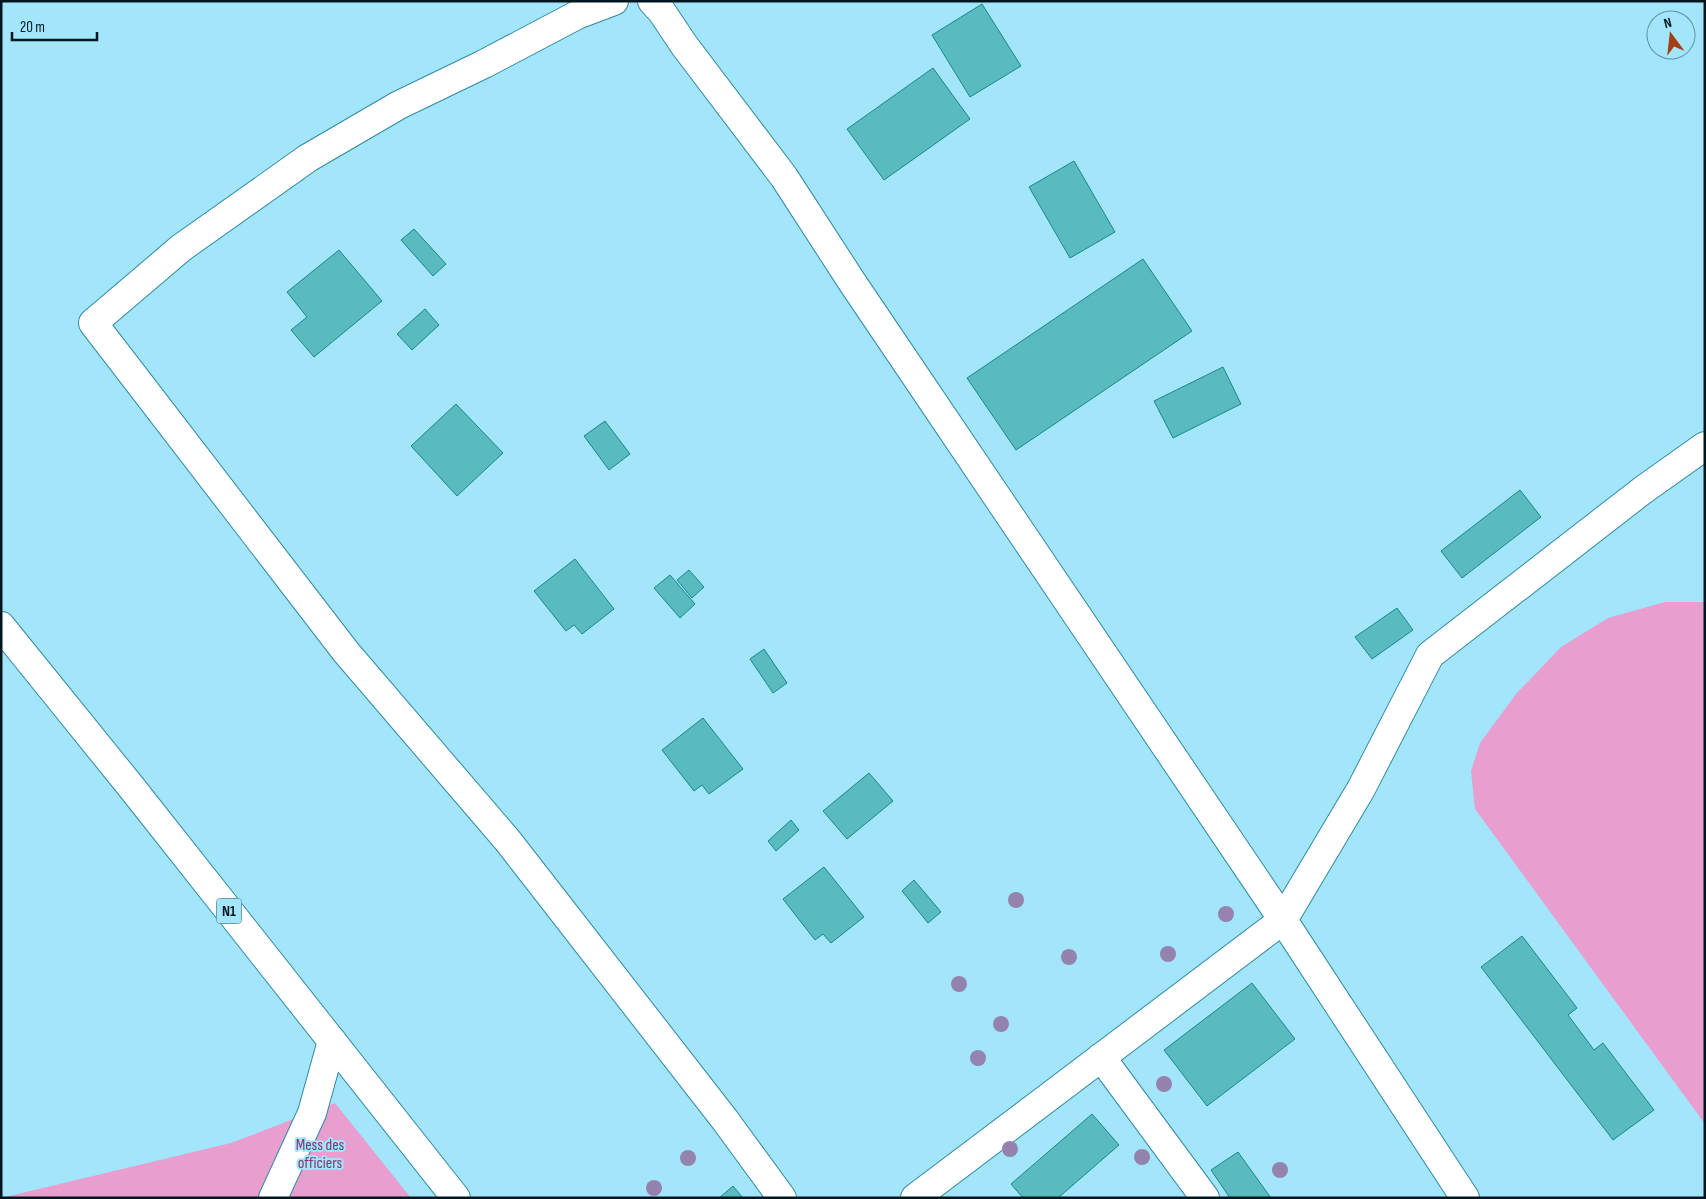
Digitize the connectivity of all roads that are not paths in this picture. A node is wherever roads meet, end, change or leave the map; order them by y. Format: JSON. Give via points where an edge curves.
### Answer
{"nodes":[{"id":1,"x":614,"y":1,"type":"edge"},
{"id":2,"x":652,"y":1,"type":"edge"},
{"id":3,"x":1705,"y":446,"type":"edge"},
{"id":4,"x":1,"y":626,"type":"edge"},
{"id":5,"x":1284,"y":920,"type":"junction"},
{"id":6,"x":332,"y":1041,"type":"junction"},
{"id":7,"x":1101,"y":1058,"type":"junction"},
{"id":8,"x":273,"y":1198,"type":"edge"},
{"id":9,"x":456,"y":1198,"type":"edge"},
{"id":10,"x":782,"y":1198,"type":"edge"},
{"id":11,"x":915,"y":1198,"type":"edge"},
{"id":12,"x":1206,"y":1198,"type":"edge"},
{"id":13,"x":1465,"y":1198,"type":"edge"}],
"edges":[{"from":1,"to":10,"type":"main road","via":[[577,15],[399,105],[308,158],[181,248],[93,323],[346,652],[520,856]]},
{"from":2,"to":5,"type":"main road","via":[[784,177],[857,290]]},
{"from":3,"to":5,"type":"main road","via":[[1430,655],[1361,789]]},
{"from":4,"to":6,"type":"main road","number":"N1"},
{"from":5,"to":7,"type":"main road"},
{"from":5,"to":13,"type":"main road"},
{"from":6,"to":8,"type":"main road","via":[[312,1113]]},
{"from":6,"to":9,"type":"main road","number":"N1"},
{"from":7,"to":11,"type":"main road"},
{"from":7,"to":12,"type":"main road"}]}
